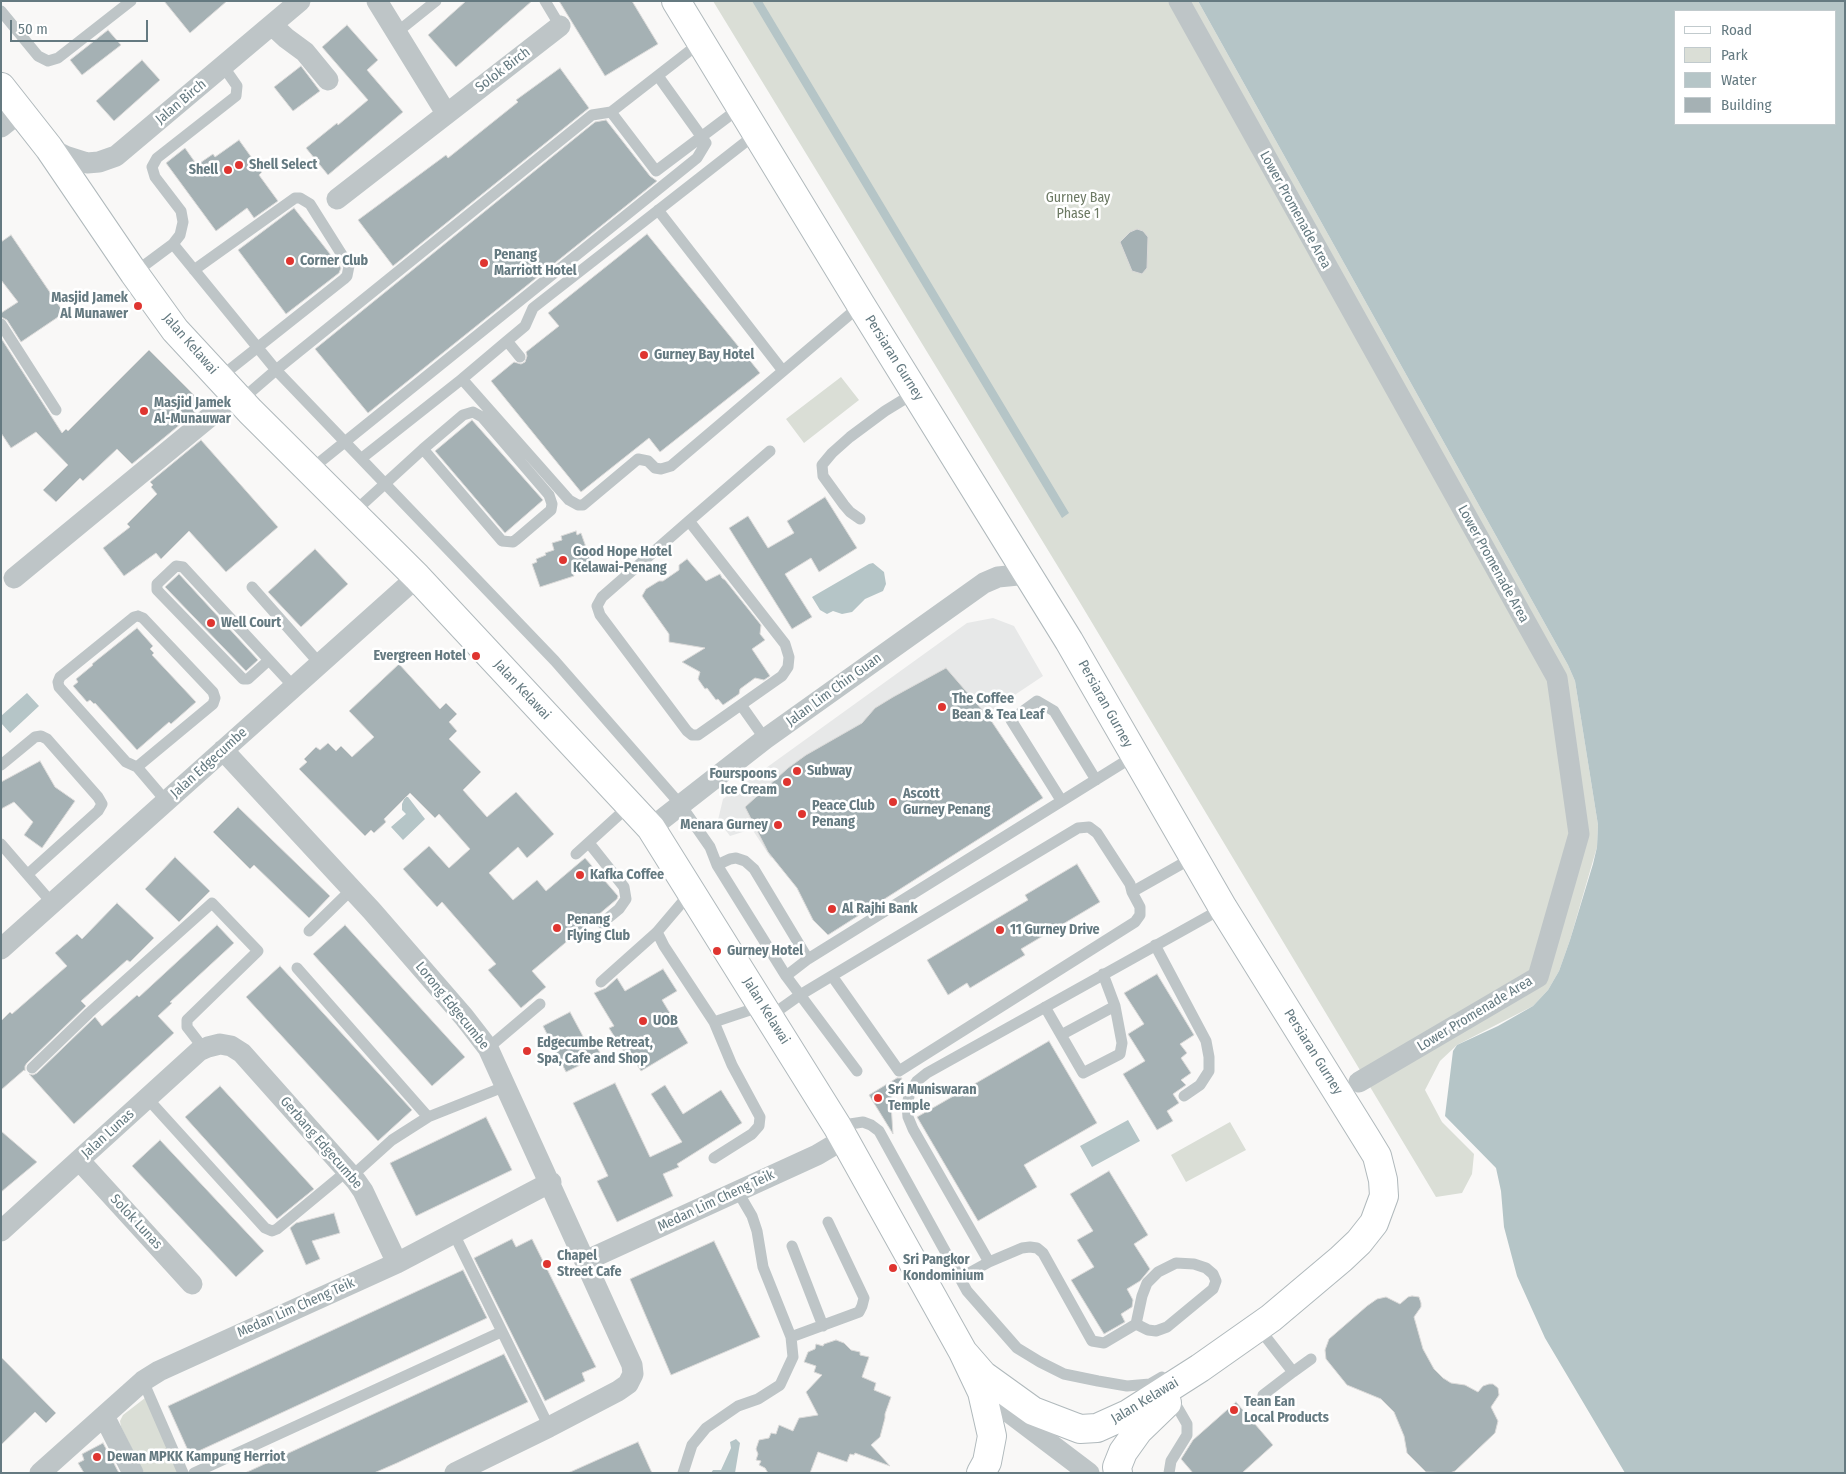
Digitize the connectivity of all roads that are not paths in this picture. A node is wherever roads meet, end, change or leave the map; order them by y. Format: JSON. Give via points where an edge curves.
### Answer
{"nodes":[{"id":1,"x":131,"y":1,"type":"edge"},
{"id":2,"x":300,"y":1,"type":"edge"},
{"id":3,"x":377,"y":1,"type":"edge"},
{"id":4,"x":436,"y":1,"type":"edge"},
{"id":5,"x":545,"y":1,"type":"edge"},
{"id":6,"x":676,"y":1,"type":"edge"},
{"id":7,"x":1179,"y":1,"type":"edge"},
{"id":8,"x":1,"y":12,"type":"edge"},
{"id":9,"x":272,"y":25,"type":"junction"},
{"id":10,"x":560,"y":26,"type":"joint"},
{"id":11,"x":396,"y":33,"type":"junction"},
{"id":12,"x":701,"y":42,"type":"junction"},
{"id":13,"x":223,"y":66,"type":"junction"},
{"id":14,"x":658,"y":76,"type":"junction"},
{"id":15,"x":328,"y":80,"type":"dead end"},
{"id":16,"x":1,"y":87,"type":"edge"},
{"id":17,"x":741,"y":107,"type":"junction"},
{"id":18,"x":611,"y":112,"type":"junction"},
{"id":19,"x":446,"y":113,"type":"junction"},
{"id":20,"x":11,"y":119,"type":"edge"},
{"id":21,"x":757,"y":133,"type":"junction"},
{"id":22,"x":702,"y":136,"type":"junction"},
{"id":23,"x":49,"y":148,"type":"junction"},
{"id":24,"x":337,"y":199,"type":"dead end"},
{"id":25,"x":658,"y":210,"type":"junction"},
{"id":26,"x":173,"y":244,"type":"junction"},
{"id":27,"x":194,"y":270,"type":"junction"},
{"id":28,"x":134,"y":273,"type":"junction"},
{"id":29,"x":861,"y":305,"type":"junction"},
{"id":30,"x":1,"y":324,"type":"edge"},
{"id":31,"x":507,"y":341,"type":"junction"},
{"id":32,"x":257,"y":347,"type":"junction"},
{"id":33,"x":520,"y":357,"type":"dead end"},
{"id":34,"x":276,"y":370,"type":"junction"},
{"id":35,"x":782,"y":372,"type":"junction"},
{"id":36,"x":462,"y":379,"type":"junction"},
{"id":37,"x":232,"y":392,"type":"junction"},
{"id":38,"x":916,"y":392,"type":"junction"},
{"id":39,"x":56,"y":410,"type":"dead end"},
{"id":40,"x":346,"y":442,"type":"junction"},
{"id":41,"x":423,"y":449,"type":"junction"},
{"id":42,"x":770,"y":451,"type":"dead end"},
{"id":43,"x":362,"y":458,"type":"junction"},
{"id":44,"x":309,"y":471,"type":"junction"},
{"id":45,"x":386,"y":483,"type":"junction"},
{"id":46,"x":354,"y":512,"type":"junction"},
{"id":47,"x":860,"y":519,"type":"dead end"},
{"id":48,"x":689,"y":521,"type":"junction"},
{"id":49,"x":1028,"y":574,"type":"junction"},
{"id":50,"x":417,"y":577,"type":"junction"},
{"id":51,"x":14,"y":578,"type":"dead end"},
{"id":52,"x":252,"y":587,"type":"dead end"},
{"id":53,"x":269,"y":660,"type":"junction"},
{"id":54,"x":320,"y":664,"type":"junction"},
{"id":55,"x":294,"y":687,"type":"junction"},
{"id":56,"x":741,"y":705,"type":"junction"},
{"id":57,"x":765,"y":739,"type":"junction"},
{"id":58,"x":223,"y":750,"type":"junction"},
{"id":59,"x":1134,"y":756,"type":"junction"},
{"id":60,"x":1,"y":765,"type":"edge"},
{"id":61,"x":137,"y":767,"type":"junction"},
{"id":62,"x":1096,"y":780,"type":"junction"},
{"id":63,"x":1062,"y":800,"type":"junction"},
{"id":64,"x":166,"y":801,"type":"junction"},
{"id":65,"x":680,"y":804,"type":"junction"},
{"id":66,"x":630,"y":806,"type":"junction"},
{"id":67,"x":651,"y":828,"type":"junction"},
{"id":68,"x":589,"y":842,"type":"junction"},
{"id":69,"x":1,"y":844,"type":"edge"},
{"id":70,"x":576,"y":854,"type":"dead end"},
{"id":71,"x":1194,"y":857,"type":"junction"},
{"id":72,"x":717,"y":865,"type":"junction"},
{"id":73,"x":28,"y":874,"type":"junction"},
{"id":74,"x":352,"y":889,"type":"junction"},
{"id":75,"x":691,"y":892,"type":"junction"},
{"id":76,"x":1132,"y":892,"type":"junction"},
{"id":77,"x":52,"y":903,"type":"junction"},
{"id":78,"x":1223,"y":908,"type":"junction"},
{"id":79,"x":602,"y":923,"type":"dead end"},
{"id":80,"x":309,"y":931,"type":"dead end"},
{"id":81,"x":657,"y":932,"type":"junction"},
{"id":82,"x":1155,"y":945,"type":"junction"},
{"id":83,"x":1,"y":949,"type":"edge"},
{"id":84,"x":808,"y":960,"type":"junction"},
{"id":85,"x":297,"y":968,"type":"dead end"},
{"id":86,"x":1103,"y":974,"type":"junction"},
{"id":87,"x":786,"y":976,"type":"junction"},
{"id":88,"x":832,"y":976,"type":"junction"},
{"id":89,"x":601,"y":982,"type":"dead end"},
{"id":90,"x":800,"y":995,"type":"junction"},
{"id":91,"x":540,"y":1004,"type":"dead end"},
{"id":92,"x":1114,"y":1006,"type":"junction"},
{"id":93,"x":1045,"y":1007,"type":"junction"},
{"id":94,"x":766,"y":1011,"type":"junction"},
{"id":95,"x":714,"y":1022,"type":"junction"},
{"id":96,"x":1061,"y":1035,"type":"junction"},
{"id":97,"x":212,"y":1046,"type":"junction"},
{"id":98,"x":488,"y":1048,"type":"junction"},
{"id":99,"x":32,"y":1068,"type":"dead end"},
{"id":100,"x":856,"y":1071,"type":"dead end"},
{"id":101,"x":1360,"y":1082,"type":"dead end"},
{"id":102,"x":506,"y":1086,"type":"junction"},
{"id":103,"x":1184,"y":1096,"type":"dead end"},
{"id":104,"x":147,"y":1098,"type":"junction"},
{"id":105,"x":428,"y":1117,"type":"junction"},
{"id":106,"x":841,"y":1132,"type":"junction"},
{"id":107,"x":714,"y":1158,"type":"dead end"},
{"id":108,"x":79,"y":1160,"type":"junction"},
{"id":109,"x":349,"y":1173,"type":"junction"},
{"id":110,"x":551,"y":1182,"type":"junction"},
{"id":111,"x":738,"y":1192,"type":"junction"},
{"id":112,"x":828,"y":1222,"type":"dead end"},
{"id":113,"x":1,"y":1231,"type":"edge"},
{"id":114,"x":454,"y":1234,"type":"junction"},
{"id":115,"x":792,"y":1246,"type":"dead end"},
{"id":116,"x":585,"y":1261,"type":"junction"},
{"id":117,"x":989,"y":1262,"type":"junction"},
{"id":118,"x":397,"y":1263,"type":"junction"},
{"id":119,"x":960,"y":1278,"type":"junction"},
{"id":120,"x":192,"y":1284,"type":"dead end"},
{"id":121,"x":1258,"y":1323,"type":"junction"},
{"id":122,"x":1136,"y":1324,"type":"junction"},
{"id":123,"x":823,"y":1326,"type":"junction"},
{"id":124,"x":501,"y":1332,"type":"junction"},
{"id":125,"x":791,"y":1337,"type":"junction"},
{"id":126,"x":963,"y":1352,"type":"junction"},
{"id":127,"x":1310,"y":1359,"type":"dead end"},
{"id":128,"x":1200,"y":1368,"type":"junction"},
{"id":129,"x":1174,"y":1369,"type":"dead end"},
{"id":130,"x":1293,"y":1372,"type":"junction"},
{"id":131,"x":142,"y":1381,"type":"junction"},
{"id":132,"x":982,"y":1392,"type":"junction"},
{"id":133,"x":1263,"y":1396,"type":"dead end"},
{"id":134,"x":1172,"y":1398,"type":"junction"},
{"id":135,"x":104,"y":1416,"type":"junction"},
{"id":136,"x":549,"y":1427,"type":"junction"},
{"id":137,"x":63,"y":1465,"type":"edge"},
{"id":138,"x":40,"y":1473,"type":"edge"},
{"id":139,"x":133,"y":1473,"type":"edge"},
{"id":140,"x":183,"y":1473,"type":"edge"},
{"id":141,"x":194,"y":1473,"type":"edge"},
{"id":142,"x":455,"y":1473,"type":"edge"},
{"id":143,"x":683,"y":1473,"type":"edge"},
{"id":144,"x":981,"y":1473,"type":"edge"},
{"id":145,"x":1089,"y":1473,"type":"edge"},
{"id":146,"x":1118,"y":1473,"type":"edge"},
{"id":147,"x":1169,"y":1473,"type":"edge"}],
"edges":[{"from":1,"to":8,"type":"lane","via":[[58,58],[48,61],[38,56]]},
{"from":2,"to":9,"type":"street","name":"Jalan Birch"},
{"from":3,"to":11,"type":"street"},
{"from":4,"to":11,"type":"lane"},
{"from":5,"to":10,"type":"lane"},
{"from":6,"to":12,"type":"main road","name":"Persiaran Gurney"},
{"from":7,"to":101,"type":"street","name":"Lower Promenade Area","via":[[1557,678],[1579,834],[1538,977]]},
{"from":9,"to":13,"type":"street","name":"Jalan Birch"},
{"from":9,"to":15,"type":"street","via":[[305,52]]},
{"from":10,"to":19,"type":"street","name":"Solok Birch"},
{"from":11,"to":19,"type":"street"},
{"from":12,"to":14,"type":"lane"},
{"from":12,"to":17,"type":"main road","name":"Persiaran Gurney"},
{"from":13,"to":23,"type":"street","name":"Jalan Birch","via":[[116,156],[87,162]]},
{"from":13,"to":26,"type":"lane","via":[[237,86],[236,96],[158,158],[152,167],[155,177],[181,211],[183,222]]},
{"from":14,"to":18,"type":"lane"},
{"from":14,"to":22,"type":"lane"},
{"from":16,"to":20,"type":"main road","name":"Jalan Kelawai"},
{"from":17,"to":21,"type":"main road","name":"Persiaran Gurney"},
{"from":17,"to":22,"type":"lane"},
{"from":18,"to":22,"type":"lane","via":[[656,171]]},
{"from":18,"to":34,"type":"lane","via":[[592,115]]},
{"from":19,"to":24,"type":"street","name":"Solok Birch"},
{"from":20,"to":23,"type":"main road","name":"Jalan Kelawai"},
{"from":21,"to":25,"type":"lane"},
{"from":21,"to":29,"type":"main road","name":"Persiaran Gurney"},
{"from":22,"to":40,"type":"lane","via":[[706,143],[698,158]]},
{"from":23,"to":28,"type":"main road","name":"Jalan Kelawai"},
{"from":25,"to":31,"type":"lane","via":[[533,308],[525,326]]},
{"from":25,"to":35,"type":"lane"},
{"from":26,"to":27,"type":"lane"},
{"from":26,"to":28,"type":"lane"},
{"from":27,"to":32,"type":"lane"},
{"from":27,"to":32,"type":"lane","via":[[290,200],[300,198],[310,204],[347,261],[347,276]]},
{"from":28,"to":37,"type":"main road","name":"Jalan Kelawai","via":[[175,330]]},
{"from":29,"to":35,"type":"lane"},
{"from":29,"to":38,"type":"main road","name":"Persiaran Gurney"},
{"from":30,"to":39,"type":"lane"},
{"from":31,"to":33,"type":"lane"},
{"from":31,"to":36,"type":"lane"},
{"from":32,"to":34,"type":"lane"},
{"from":32,"to":37,"type":"lane"},
{"from":34,"to":37,"type":"lane"},
{"from":34,"to":40,"type":"lane"},
{"from":35,"to":36,"type":"lane","via":[[671,466],[655,468],[648,461],[638,459],[615,471],[583,505],[573,503]]},
{"from":36,"to":43,"type":"lane"},
{"from":37,"to":44,"type":"main road","name":"Jalan Kelawai"},
{"from":37,"to":51,"type":"street"},
{"from":38,"to":47,"type":"lane","via":[[850,437],[822,464],[823,476],[838,498]]},
{"from":38,"to":49,"type":"main road","name":"Persiaran Gurney"},
{"from":40,"to":43,"type":"lane"},
{"from":40,"to":44,"type":"lane"},
{"from":41,"to":41,"type":"lane","via":[[502,541],[517,539],[550,510],[549,495],[478,413],[463,415]]},
{"from":41,"to":45,"type":"lane"},
{"from":42,"to":48,"type":"lane"},
{"from":43,"to":45,"type":"lane"},
{"from":44,"to":46,"type":"main road","name":"Jalan Kelawai"},
{"from":45,"to":46,"type":"lane"},
{"from":45,"to":65,"type":"lane","via":[[555,661]]},
{"from":46,"to":50,"type":"main road","name":"Jalan Kelawai"},
{"from":48,"to":56,"type":"lane","via":[[785,644],[789,657],[788,667],[782,676]]},
{"from":48,"to":56,"type":"lane","via":[[602,596],[597,611],[692,735],[704,733]]},
{"from":49,"to":57,"type":"street","name":"Jalan Lim Chin Guan","via":[[998,577],[984,583]]},
{"from":49,"to":59,"type":"main road","name":"Persiaran Gurney"},
{"from":50,"to":54,"type":"street","name":"Jalan Edgecumbe"},
{"from":50,"to":66,"type":"main road","name":"Jalan Kelawai"},
{"from":52,"to":54,"type":"lane"},
{"from":53,"to":53,"type":"lane","via":[[183,568],[176,566],[157,584],[157,590],[243,679],[248,679]]},
{"from":53,"to":55,"type":"lane"},
{"from":54,"to":55,"type":"street","name":"Jalan Edgecumbe"},
{"from":55,"to":58,"type":"street","name":"Jalan Edgecumbe"},
{"from":56,"to":57,"type":"lane"},
{"from":57,"to":65,"type":"street","name":"Jalan Lim Chin Guan"},
{"from":58,"to":64,"type":"street","name":"Jalan Edgecumbe"},
{"from":58,"to":74,"type":"street","name":"Lorong Edgecumbe"},
{"from":59,"to":62,"type":"lane"},
{"from":59,"to":71,"type":"main road","name":"Persiaran Gurney"},
{"from":60,"to":73,"type":"lane","via":[[35,737],[41,736],[102,804]]},
{"from":61,"to":61,"type":"lane","via":[[126,762],[58,682],[60,677],[138,616],[213,692],[215,698],[212,704]]},
{"from":61,"to":64,"type":"lane"},
{"from":62,"to":63,"type":"lane"},
{"from":62,"to":63,"type":"lane","via":[[1054,711],[1037,701],[1011,720]]},
{"from":63,"to":84,"type":"lane"},
{"from":64,"to":77,"type":"street","name":"Jalan Edgecumbe"},
{"from":65,"to":67,"type":"street","name":"Jalan Lim Chin Guan"},
{"from":65,"to":72,"type":"lane","via":[[710,847]]},
{"from":66,"to":67,"type":"main road","name":"Jalan Kelawai"},
{"from":66,"to":68,"type":"lane"},
{"from":67,"to":75,"type":"main road","name":"Jalan Kelawai"},
{"from":68,"to":70,"type":"lane"},
{"from":68,"to":79,"type":"lane","via":[[624,887],[626,899]]},
{"from":69,"to":73,"type":"lane"},
{"from":71,"to":76,"type":"lane"},
{"from":71,"to":78,"type":"main road","name":"Persiaran Gurney"},
{"from":72,"to":84,"type":"lane","via":[[736,858],[754,869]]},
{"from":72,"to":87,"type":"lane"},
{"from":73,"to":77,"type":"lane"},
{"from":74,"to":80,"type":"lane"},
{"from":74,"to":98,"type":"street","name":"Lorong Edgecumbe"},
{"from":75,"to":81,"type":"lane"},
{"from":75,"to":94,"type":"main road","name":"Jalan Kelawai"},
{"from":76,"to":88,"type":"lane","via":[[1097,833],[1083,826]]},
{"from":76,"to":88,"type":"lane","via":[[1140,907],[1140,915],[1135,922],[899,1071]]},
{"from":77,"to":83,"type":"street","name":"Jalan Edgecumbe"},
{"from":78,"to":82,"type":"lane"},
{"from":78,"to":121,"type":"main road","name":"Persiaran Gurney","via":[[1366,1138],[1376,1156],[1383,1180],[1384,1196],[1380,1210],[1360,1242]]},
{"from":81,"to":89,"type":"lane"},
{"from":81,"to":95,"type":"lane"},
{"from":82,"to":86,"type":"lane"},
{"from":82,"to":103,"type":"lane","via":[[1206,1041],[1209,1071],[1200,1085]]},
{"from":84,"to":87,"type":"lane"},
{"from":85,"to":105,"type":"lane"},
{"from":86,"to":92,"type":"lane"},
{"from":86,"to":93,"type":"lane"},
{"from":87,"to":90,"type":"lane"},
{"from":88,"to":90,"type":"lane"},
{"from":90,"to":94,"type":"lane"},
{"from":90,"to":100,"type":"lane"},
{"from":91,"to":98,"type":"lane"},
{"from":92,"to":96,"type":"lane"},
{"from":92,"to":96,"type":"lane","via":[[1122,1043],[1120,1054],[1083,1072]]},
{"from":93,"to":96,"type":"lane"},
{"from":93,"to":117,"type":"lane","via":[[927,1073],[910,1092],[907,1105],[913,1129]]},
{"from":94,"to":95,"type":"lane"},
{"from":94,"to":106,"type":"main road","name":"Jalan Kelawai"},
{"from":95,"to":107,"type":"lane","via":[[760,1117],[759,1126],[752,1134]]},
{"from":97,"to":99,"type":"lane","via":[[187,1027],[187,1020],[258,951],[212,903]]},
{"from":97,"to":104,"type":"street","name":"Jalan Lunas"},
{"from":97,"to":109,"type":"street","name":"Gerbang Edgecumbe","via":[[231,1046],[242,1053]]},
{"from":98,"to":102,"type":"street","name":"Lorong Edgecumbe"},
{"from":102,"to":105,"type":"lane"},
{"from":102,"to":110,"type":"street","name":"Lorong Edgecumbe"},
{"from":104,"to":108,"type":"street","name":"Jalan Lunas"},
{"from":104,"to":109,"type":"lane","via":[[265,1228],[277,1229]]},
{"from":105,"to":109,"type":"lane"},
{"from":106,"to":111,"type":"street","name":"Medan Lim Cheng Teik","via":[[817,1155]]},
{"from":106,"to":119,"type":"lane","via":[[863,1122],[879,1131]]},
{"from":106,"to":126,"type":"main road","name":"Jalan Kelawai"},
{"from":108,"to":113,"type":"street","name":"Jalan Lunas"},
{"from":108,"to":120,"type":"street","name":"Solok Lunas"},
{"from":109,"to":118,"type":"street","name":"Gerbang Edgecumbe","via":[[362,1191]]},
{"from":110,"to":114,"type":"street","name":"Medan Lim Cheng Teik"},
{"from":110,"to":116,"type":"street","name":"Lorong Edgecumbe"},
{"from":111,"to":116,"type":"street","name":"Medan Lim Cheng Teik"},
{"from":111,"to":125,"type":"lane","via":[[752,1216],[763,1267]]},
{"from":112,"to":123,"type":"lane","via":[[864,1298],[859,1312]]},
{"from":114,"to":118,"type":"street","name":"Medan Lim Cheng Teik"},
{"from":114,"to":124,"type":"lane"},
{"from":115,"to":123,"type":"lane"},
{"from":116,"to":136,"type":"street","name":"Lorong Edgecumbe","via":[[632,1365],[632,1374],[628,1384],[618,1391]]},
{"from":117,"to":119,"type":"lane"},
{"from":117,"to":122,"type":"lane","via":[[1022,1248],[1037,1248],[1043,1253],[1092,1341],[1104,1343]]},
{"from":118,"to":131,"type":"street","name":"Medan Lim Cheng Teik"},
{"from":119,"to":129,"type":"lane","via":[[967,1291],[1017,1348],[1064,1374],[1127,1386],[1150,1384]]},
{"from":121,"to":128,"type":"main road","name":"Persiaran Gurney"},
{"from":121,"to":130,"type":"lane"},
{"from":122,"to":122,"type":"lane","via":[[1156,1331],[1167,1327],[1213,1289],[1216,1281],[1213,1274],[1194,1264],[1176,1264],[1158,1272],[1147,1283]]},
{"from":123,"to":125,"type":"lane"},
{"from":124,"to":136,"type":"lane"},
{"from":124,"to":141,"type":"lane"},
{"from":125,"to":143,"type":"lane","via":[[793,1357],[780,1385],[758,1399],[738,1406],[706,1428],[692,1446]]},
{"from":126,"to":128,"type":"main road","name":"Jalan Kelawai","via":[[983,1375],[1010,1396],[1033,1411],[1080,1429],[1097,1428],[1128,1414]]},
{"from":126,"to":132,"type":"main road","name":"Jalan Kelawai"},
{"from":127,"to":130,"type":"lane"},
{"from":128,"to":134,"type":"main road"},
{"from":130,"to":133,"type":"lane"},
{"from":131,"to":135,"type":"street","name":"Medan Lim Cheng Teik"},
{"from":131,"to":140,"type":"lane"},
{"from":132,"to":144,"type":"main road","name":"Jalan Kelawai","via":[[992,1436],[987,1462]]},
{"from":132,"to":145,"type":"street"},
{"from":134,"to":146,"type":"main road","via":[[1138,1431],[1122,1452]]},
{"from":134,"to":147,"type":"lane","via":[[1187,1424],[1187,1435],[1171,1460]]},
{"from":135,"to":137,"type":"street","name":"Medan Lim Cheng Teik"},
{"from":135,"to":139,"type":"street"},
{"from":136,"to":142,"type":"street"},
{"from":137,"to":138,"type":"street","name":"Medan Lim Cheng Teik"}]}
